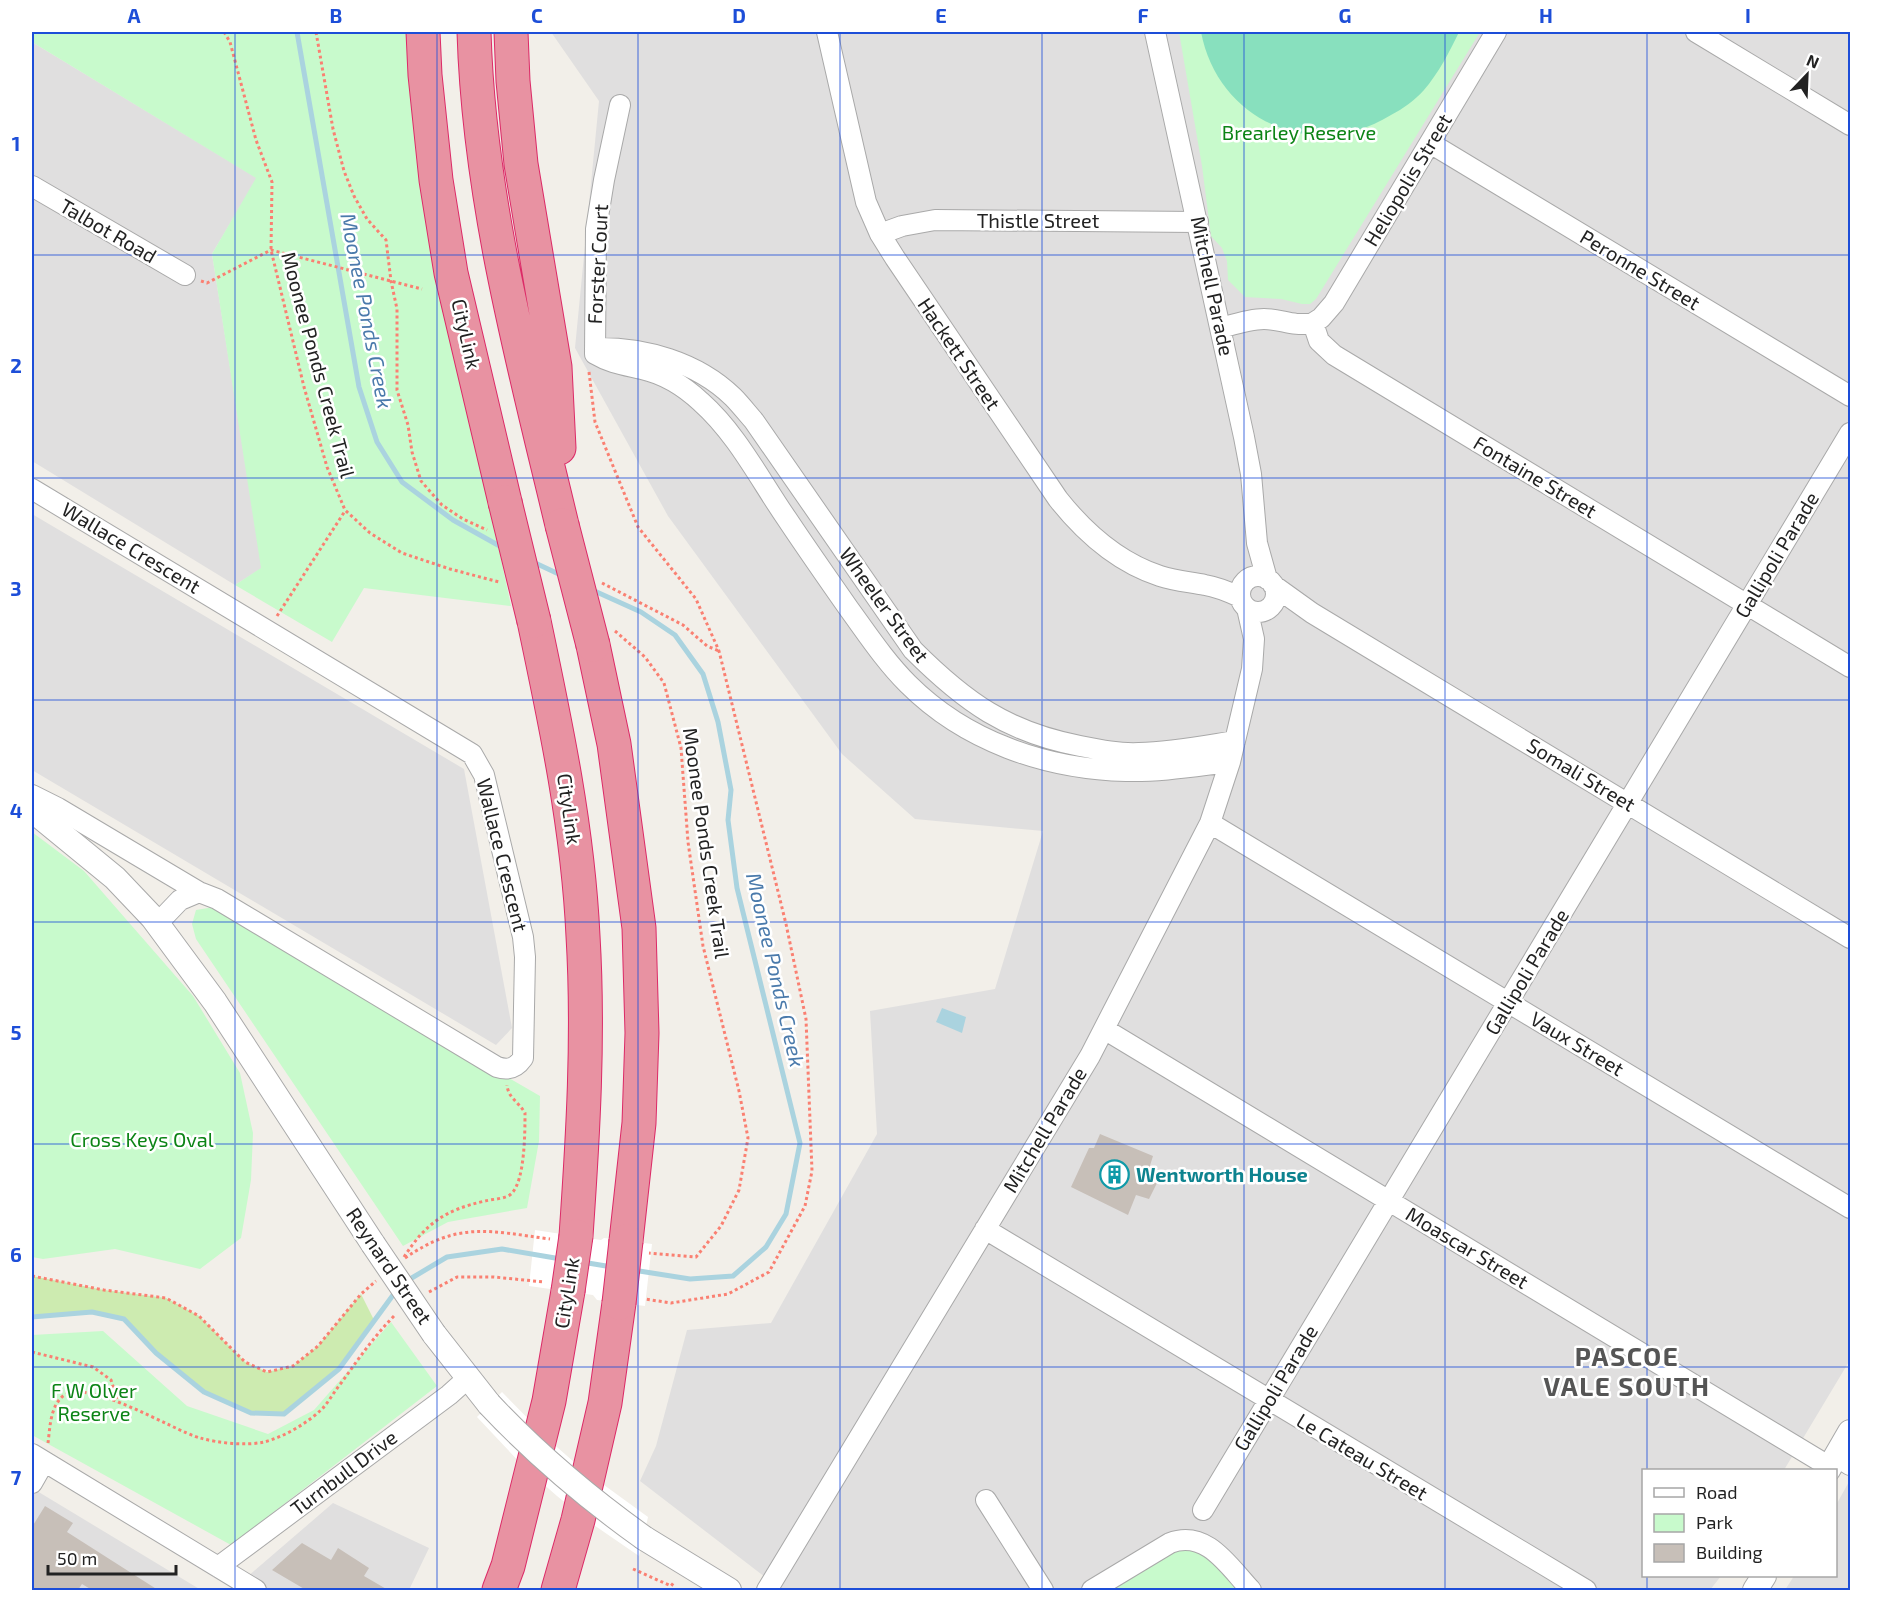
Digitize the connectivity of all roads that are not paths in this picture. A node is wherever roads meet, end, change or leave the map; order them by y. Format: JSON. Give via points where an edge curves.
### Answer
{"nodes":[{"id":1,"x":423,"y":32,"type":"edge"},
{"id":2,"x":474,"y":32,"type":"edge"},
{"id":3,"x":511,"y":32,"type":"edge"},
{"id":4,"x":827,"y":32,"type":"edge"},
{"id":5,"x":1155,"y":32,"type":"edge"},
{"id":6,"x":1496,"y":32,"type":"edge"},
{"id":7,"x":1696,"y":32,"type":"edge"},
{"id":8,"x":620,"y":105,"type":"dead end"},
{"id":9,"x":1851,"y":125,"type":"edge"},
{"id":10,"x":1430,"y":143,"type":"junction"},
{"id":11,"x":32,"y":186,"type":"edge"},
{"id":12,"x":1198,"y":222,"type":"junction"},
{"id":13,"x":880,"y":234,"type":"junction"},
{"id":14,"x":185,"y":275,"type":"road end"},
{"id":15,"x":1313,"y":323,"type":"junction"},
{"id":16,"x":1221,"y":328,"type":"junction"},
{"id":17,"x":595,"y":351,"type":"junction"},
{"id":18,"x":1851,"y":396,"type":"edge"},
{"id":19,"x":1851,"y":433,"type":"edge"},
{"id":20,"x":32,"y":489,"type":"edge"},
{"id":21,"x":562,"y":525,"type":"junction"},
{"id":22,"x":1253,"y":588,"type":"junction"},
{"id":23,"x":1747,"y":604,"type":"junction"},
{"id":24,"x":1269,"y":607,"type":"junction"},
{"id":25,"x":1312,"y":613,"type":"junction"},
{"id":26,"x":1254,"y":639,"type":"junction"},
{"id":27,"x":1851,"y":667,"type":"edge"},
{"id":28,"x":1235,"y":741,"type":"junction"},
{"id":29,"x":1230,"y":762,"type":"junction"},
{"id":30,"x":32,"y":795,"type":"edge"},
{"id":31,"x":1628,"y":803,"type":"junction"},
{"id":32,"x":32,"y":810,"type":"edge"},
{"id":33,"x":1210,"y":823,"type":"junction"},
{"id":34,"x":199,"y":892,"type":"junction"},
{"id":35,"x":157,"y":924,"type":"junction"},
{"id":36,"x":1851,"y":938,"type":"edge"},
{"id":37,"x":1508,"y":1002,"type":"junction"},
{"id":38,"x":1104,"y":1029,"type":"junction"},
{"id":39,"x":1388,"y":1201,"type":"junction"},
{"id":40,"x":1851,"y":1208,"type":"edge"},
{"id":41,"x":985,"y":1229,"type":"junction"},
{"id":42,"x":468,"y":1378,"type":"junction"},
{"id":43,"x":1269,"y":1401,"type":"junction"},
{"id":44,"x":1851,"y":1432,"type":"edge"},
{"id":45,"x":38,"y":1458,"type":"edge"},
{"id":46,"x":1836,"y":1465,"type":"edge"},
{"id":47,"x":32,"y":1483,"type":"edge"},
{"id":48,"x":986,"y":1500,"type":"dead end"},
{"id":49,"x":1203,"y":1510,"type":"dead end"},
{"id":50,"x":218,"y":1567,"type":"junction"},
{"id":51,"x":1763,"y":1577,"type":"edge"},
{"id":52,"x":256,"y":1590,"type":"edge"},
{"id":53,"x":499,"y":1590,"type":"edge"},
{"id":54,"x":558,"y":1590,"type":"edge"},
{"id":55,"x":729,"y":1590,"type":"edge"},
{"id":56,"x":766,"y":1590,"type":"edge"},
{"id":57,"x":1043,"y":1590,"type":"edge"},
{"id":58,"x":1092,"y":1590,"type":"edge"},
{"id":59,"x":1251,"y":1590,"type":"edge"},
{"id":60,"x":1586,"y":1590,"type":"edge"},
{"id":61,"x":1755,"y":1590,"type":"edge"}],
"edges":[{"from":1,"to":53,"type":"highway","name":"CityLink","bridge":true,"via":[[436,180],[451,273],[559,737],[574,833],[583,935],[584,1122],[563,1238],[568,1292],[549,1401]]},
{"from":2,"to":21,"type":"highway","via":[[484,160],[497,242]]},
{"from":3,"to":21,"type":"highway","via":[[521,164],[555,367]]},
{"from":4,"to":13,"type":"street","name":"Hackett Street","via":[[866,202]]},
{"from":5,"to":12,"type":"street","name":"Mitchell Parade"},
{"from":6,"to":10,"type":"street","name":"Heliopolis Street"},
{"from":7,"to":9,"type":"street"},
{"from":8,"to":17,"type":"street","name":"Forster Court","via":[[596,229]]},
{"from":10,"to":15,"type":"street","name":"Heliopolis Street","via":[[1334,303]]},
{"from":10,"to":18,"type":"street","name":"Peronne Street"},
{"from":11,"to":14,"type":"street","name":"Talbot Road"},
{"from":12,"to":13,"type":"street","name":"Thistle Street","via":[[935,220]]},
{"from":12,"to":16,"type":"street","name":"Mitchell Parade"},
{"from":13,"to":22,"type":"street","name":"Hackett Street","via":[[1071,516],[1117,556],[1159,576],[1182,582]]},
{"from":15,"to":16,"type":"street","via":[[1296,325],[1266,319]]},
{"from":15,"to":23,"type":"street","name":"Fontaine Street","via":[[1319,341],[1334,355]]},
{"from":16,"to":22,"type":"street","name":"Mitchell Parade","via":[[1251,474],[1257,543]]},
{"from":17,"to":28,"type":"street","name":"Wheeler Street","via":[[635,351],[679,362],[715,382],[732,397],[754,421],[913,650],[987,713],[1035,736],[1116,752],[1179,750]]},
{"from":17,"to":29,"type":"street","name":"Wheeler Street","via":[[607,361],[662,376],[701,402],[731,436],[879,652],[908,684],[954,722],[1008,749],[1089,769],[1173,769]]},
{"from":19,"to":23,"type":"street","name":"Gallipoli Parade"},
{"from":20,"to":34,"type":"street","name":"Wallace Crescent","via":[[472,754],[484,775],[524,945],[525,1052],[520,1062],[511,1069],[497,1067],[217,899]]},
{"from":21,"to":54,"type":"highway","bridge":true,"via":[[601,636],[639,928],[642,1033],[633,1246],[619,1303],[605,1403]]},
{"from":22,"to":24,"type":"street","name":"Mitchell Parade","via":[[1275,596]]},
{"from":22,"to":25,"type":"street","name":"Somali Street"},
{"from":22,"to":26,"type":"street","name":"Mitchell Parade"},
{"from":23,"to":27,"type":"street","name":"Fontaine Street"},
{"from":23,"to":31,"type":"street","name":"Gallipoli Parade"},
{"from":24,"to":25,"type":"street","name":"Somali Street","via":[[1293,607]]},
{"from":24,"to":26,"type":"street","name":"Mitchell Parade"},
{"from":25,"to":31,"type":"street","name":"Somali Street"},
{"from":26,"to":28,"type":"street","name":"Mitchell Parade","via":[[1252,669]]},
{"from":28,"to":29,"type":"street","name":"Mitchell Parade"},
{"from":29,"to":33,"type":"street","name":"Mitchell Parade"},
{"from":30,"to":34,"type":"street"},
{"from":31,"to":36,"type":"street","name":"Somali Street"},
{"from":31,"to":37,"type":"street","name":"Gallipoli Parade"},
{"from":32,"to":35,"type":"street","name":"Reynard Street","via":[[115,878]]},
{"from":33,"to":37,"type":"street","name":"Vaux Street"},
{"from":33,"to":38,"type":"street","name":"Mitchell Parade"},
{"from":34,"to":35,"type":"street","via":[[180,900]]},
{"from":35,"to":42,"type":"street","name":"Reynard Street","bridge":true,"via":[[214,1002],[434,1334]]},
{"from":37,"to":39,"type":"street","name":"Gallipoli Parade"},
{"from":37,"to":40,"type":"street","name":"Vaux Street"},
{"from":38,"to":39,"type":"street","name":"Moascar Street"},
{"from":38,"to":41,"type":"street","name":"Mitchell Parade"},
{"from":39,"to":43,"type":"street","name":"Gallipoli Parade"},
{"from":39,"to":46,"type":"street","name":"Moascar Street"},
{"from":41,"to":43,"type":"street","name":"Le Cateau Street"},
{"from":41,"to":56,"type":"street","name":"Mitchell Parade"},
{"from":42,"to":50,"type":"street","name":"Turnbull Drive"},
{"from":42,"to":55,"type":"street","name":"Reynard Street","bridge":true,"via":[[525,1442],[556,1470],[644,1538]]},
{"from":43,"to":49,"type":"street","name":"Gallipoli Parade"},
{"from":43,"to":60,"type":"street","name":"Le Cateau Street"},
{"from":44,"to":46,"type":"street"},
{"from":45,"to":47,"type":"street"},
{"from":45,"to":50,"type":"street"},
{"from":48,"to":57,"type":"street"},
{"from":50,"to":52,"type":"street"},
{"from":51,"to":61,"type":"street"},
{"from":58,"to":59,"type":"street","via":[[1170,1544],[1192,1539],[1215,1551]]}]}
